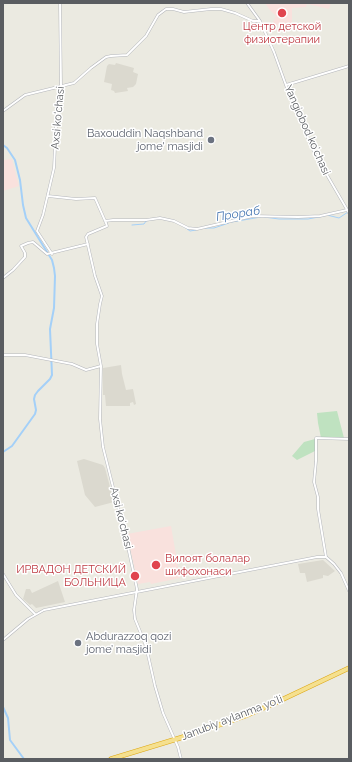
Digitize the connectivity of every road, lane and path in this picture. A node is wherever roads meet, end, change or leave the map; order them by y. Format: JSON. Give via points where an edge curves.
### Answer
{"nodes":[{"id":1,"x":60,"y":3,"type":"edge"},
{"id":2,"x":246,"y":3,"type":"edge"},
{"id":3,"x":260,"y":21,"type":"junction"},
{"id":4,"x":349,"y":66,"type":"edge"},
{"id":5,"x":286,"y":85,"type":"junction"},
{"id":6,"x":61,"y":87,"type":"junction"},
{"id":7,"x":3,"y":111,"type":"edge"},
{"id":8,"x":48,"y":196,"type":"junction"},
{"id":9,"x":347,"y":210,"type":"junction"},
{"id":10,"x":349,"y":213,"type":"edge"},
{"id":11,"x":106,"y":221,"type":"junction"},
{"id":12,"x":88,"y":244,"type":"junction"},
{"id":13,"x":51,"y":254,"type":"junction"},
{"id":14,"x":3,"y":278,"type":"edge"},
{"id":15,"x":3,"y":355,"type":"edge"},
{"id":16,"x":101,"y":366,"type":"junction"},
{"id":17,"x":349,"y":439,"type":"edge"},
{"id":18,"x":326,"y":557,"type":"junction"},
{"id":19,"x":3,"y":574,"type":"edge"},
{"id":20,"x":349,"y":591,"type":"edge"},
{"id":21,"x":136,"y":592,"type":"junction"},
{"id":22,"x":35,"y":614,"type":"junction"},
{"id":23,"x":3,"y":640,"type":"edge"},
{"id":24,"x":349,"y":669,"type":"edge"},
{"id":25,"x":175,"y":741,"type":"junction"},
{"id":26,"x":111,"y":759,"type":"edge"},
{"id":27,"x":119,"y":759,"type":"edge"},
{"id":28,"x":181,"y":759,"type":"edge"}],
"edges":[{"from":1,"to":6,"type":"street","name":"Axsi ko'chasi"},
{"from":2,"to":3,"type":"street","name":"Yangiobod koʻchasi"},
{"from":3,"to":5,"type":"street","name":"Yangiobod koʻchasi","via":[[278,59]]},
{"from":3,"to":6,"type":"street","via":[[253,21],[221,9],[184,12],[169,8],[158,15],[146,36],[131,53],[126,56],[106,57],[74,83]]},
{"from":4,"to":5,"type":"street"},
{"from":5,"to":9,"type":"street","name":"Yangiobod koʻchasi","via":[[316,156]]},
{"from":6,"to":7,"type":"street","via":[[25,95]]},
{"from":6,"to":8,"type":"street","name":"Axsi ko'chasi","via":[[57,105],[54,168]]},
{"from":8,"to":11,"type":"street","via":[[95,198]]},
{"from":8,"to":13,"type":"street","name":"Axsi ko'chasi","via":[[37,231]]},
{"from":9,"to":10,"type":"street","name":"Yangiobod koʻchasi"},
{"from":9,"to":11,"type":"street","via":[[320,216],[253,216],[197,229],[160,218]]},
{"from":11,"to":12,"type":"street","via":[[107,226],[86,235]]},
{"from":12,"to":13,"type":"street"},
{"from":12,"to":16,"type":"street","name":"Axsi koʻchasi","via":[[102,296],[97,322]]},
{"from":13,"to":14,"type":"street","via":[[44,253],[34,242],[22,245],[24,257]]},
{"from":15,"to":16,"type":"street","via":[[25,355],[72,364],[86,370]]},
{"from":16,"to":21,"type":"street","name":"Axsi koʻchasi","via":[[100,419],[103,447],[131,561]]},
{"from":17,"to":18,"type":"street","via":[[316,438],[314,484]]},
{"from":18,"to":20,"type":"street","via":[[341,572]]},
{"from":18,"to":21,"type":"street"},
{"from":19,"to":22,"type":"street","via":[[11,589]]},
{"from":21,"to":22,"type":"street"},
{"from":21,"to":25,"type":"street","name":"Axsi koʻchasi","via":[[135,619],[146,646],[163,713]]},
{"from":22,"to":23,"type":"street"},
{"from":24,"to":25,"type":"highway","name":"Janubiy aylanma yoʻli","via":[[275,706],[230,724]]},
{"from":25,"to":26,"type":"highway","name":"Janubiy aylanma yoʻli"},
{"from":25,"to":27,"type":"highway","name":"Janubiy aylanma yoʻli"},
{"from":25,"to":28,"type":"street","name":"Axsi koʻchasi"}]}
